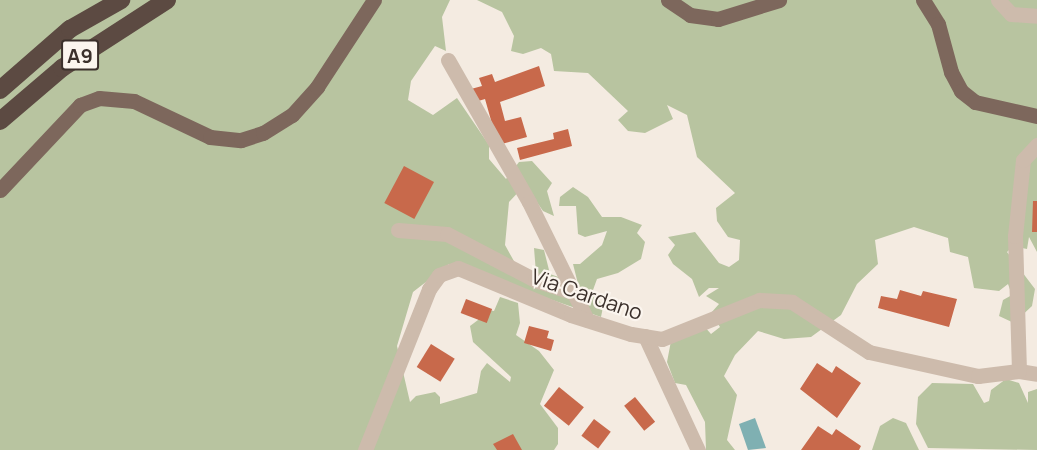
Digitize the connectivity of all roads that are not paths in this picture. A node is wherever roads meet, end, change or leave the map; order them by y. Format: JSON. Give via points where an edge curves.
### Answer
{"nodes":[{"id":1,"x":121,"y":0,"type":"edge"},
{"id":2,"x":167,"y":0,"type":"edge"},
{"id":3,"x":374,"y":0,"type":"edge"},
{"id":4,"x":668,"y":0,"type":"edge"},
{"id":5,"x":779,"y":0,"type":"edge"},
{"id":6,"x":923,"y":0,"type":"edge"},
{"id":7,"x":998,"y":0,"type":"edge"},
{"id":8,"x":1037,"y":16,"type":"edge"},
{"id":9,"x":448,"y":60,"type":"dead end"},
{"id":10,"x":0,"y":90,"type":"edge"},
{"id":11,"x":1037,"y":116,"type":"edge"},
{"id":12,"x":0,"y":121,"type":"edge"},
{"id":13,"x":1037,"y":145,"type":"edge"},
{"id":14,"x":0,"y":190,"type":"edge"},
{"id":15,"x":398,"y":230,"type":"dead end"},
{"id":16,"x":573,"y":292,"type":"junction"},
{"id":17,"x":587,"y":320,"type":"junction"},
{"id":18,"x":645,"y":336,"type":"junction"},
{"id":19,"x":1019,"y":371,"type":"junction"},
{"id":20,"x":1037,"y":374,"type":"edge"},
{"id":21,"x":365,"y":450,"type":"edge"},
{"id":22,"x":698,"y":450,"type":"edge"}],
"edges":[{"from":1,"to":10,"type":"highway","number":"A9","via":[[70,28]]},
{"from":2,"to":12,"type":"highway","number":"A9","via":[[70,62]]},
{"from":3,"to":14,"type":"main road","via":[[317,87],[292,115],[263,133],[241,140],[210,137],[134,101],[99,98],[80,105]]},
{"from":4,"to":5,"type":"main road","via":[[690,15],[718,19]]},
{"from":6,"to":11,"type":"main road","via":[[938,24],[951,72],[968,98]]},
{"from":7,"to":8,"type":"street","via":[[1011,15]]},
{"from":9,"to":16,"type":"street","via":[[529,202]]},
{"from":13,"to":19,"type":"street","via":[[1023,160],[1016,236]]},
{"from":15,"to":16,"type":"street","via":[[447,234],[535,280]]},
{"from":16,"to":17,"type":"street"},
{"from":17,"to":18,"type":"street","name":"Via Cardano"},
{"from":17,"to":21,"type":"street","name":"Via Cardano","via":[[458,268],[439,275],[429,289]]},
{"from":18,"to":19,"type":"street","name":"Via Cardano","via":[[662,339],[759,300],[792,302],[869,352],[978,376]]},
{"from":18,"to":22,"type":"street"},
{"from":19,"to":20,"type":"street","name":"Via Cardano"}]}
